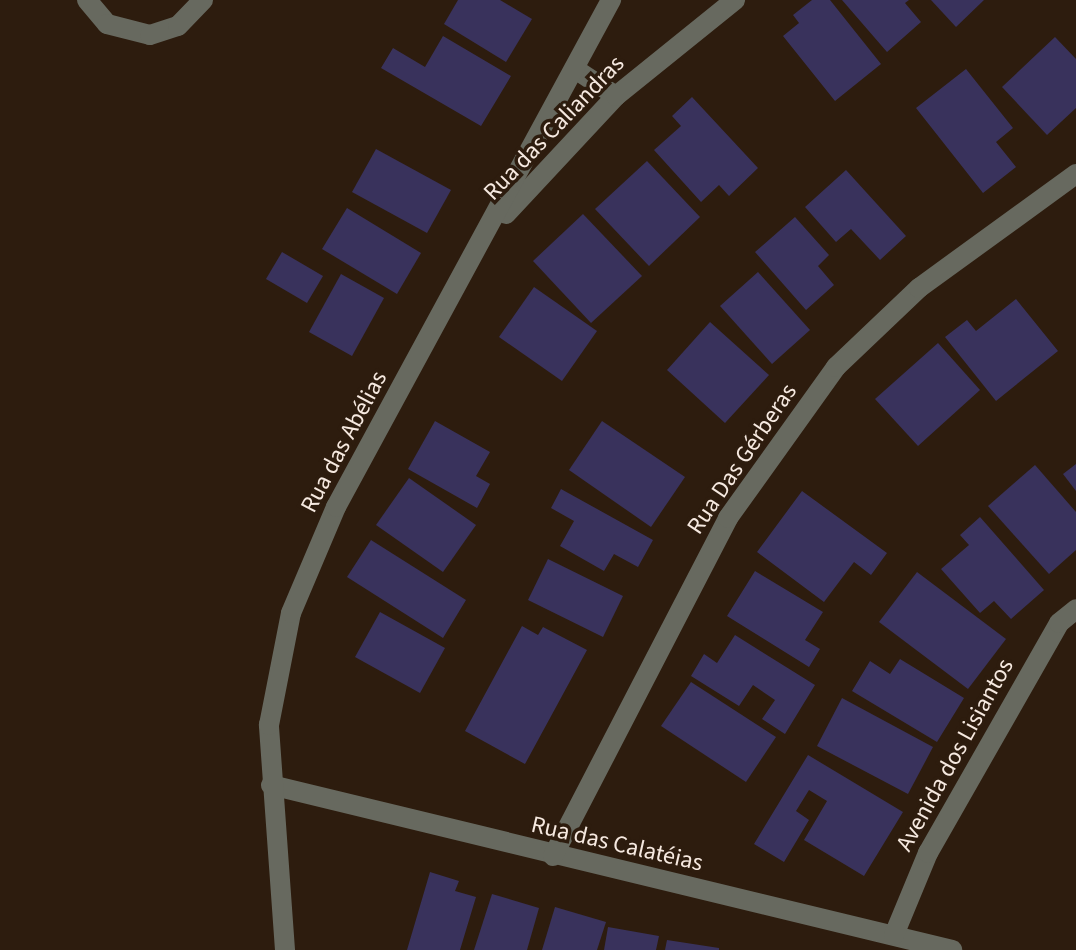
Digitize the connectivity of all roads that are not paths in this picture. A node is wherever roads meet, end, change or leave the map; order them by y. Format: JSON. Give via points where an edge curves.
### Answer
{"nodes":[{"id":1,"x":87,"y":0,"type":"edge"},
{"id":2,"x":203,"y":0,"type":"edge"},
{"id":3,"x":611,"y":0,"type":"edge"},
{"id":4,"x":735,"y":0,"type":"edge"},
{"id":5,"x":575,"y":69,"type":"junction"},
{"id":6,"x":616,"y":96,"type":"junction"},
{"id":7,"x":1076,"y":174,"type":"edge"},
{"id":8,"x":487,"y":234,"type":"junction"},
{"id":9,"x":1076,"y":609,"type":"edge"},
{"id":10,"x":271,"y":785,"type":"junction"},
{"id":11,"x":553,"y":856,"type":"junction"},
{"id":12,"x":894,"y":935,"type":"junction"},
{"id":13,"x":285,"y":950,"type":"edge"},
{"id":14,"x":952,"y":950,"type":"edge"}],
"edges":[{"from":1,"to":2,"type":"street","via":[[107,24],[150,35],[178,26]]},
{"from":3,"to":5,"type":"street","name":"Rua das Abélias"},
{"from":4,"to":6,"type":"street","name":"Rua das Caliandras"},
{"from":5,"to":6,"type":"street"},
{"from":5,"to":8,"type":"street","name":"Rua das Abélias"},
{"from":6,"to":8,"type":"street","name":"Rua das Caliandras"},
{"from":7,"to":11,"type":"street","name":"Rua Das Gérberas","via":[[919,288],[836,367],[728,518]]},
{"from":8,"to":10,"type":"street","name":"Rua das Abélias","via":[[336,507],[291,613],[269,725]]},
{"from":9,"to":12,"type":"street","name":"Avenida dos Lisiantos","via":[[1059,623],[928,853]]},
{"from":10,"to":11,"type":"street","name":"Rua das Calatéias"},
{"from":10,"to":13,"type":"street","name":"Rua das Abélias"},
{"from":11,"to":12,"type":"street","name":"Rua das Calatéias"},
{"from":12,"to":14,"type":"street","name":"Rua das Calatéias"}]}
